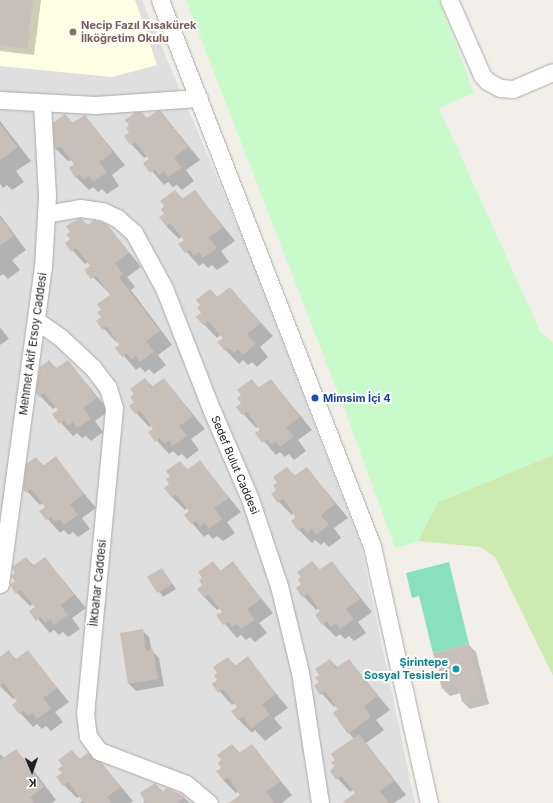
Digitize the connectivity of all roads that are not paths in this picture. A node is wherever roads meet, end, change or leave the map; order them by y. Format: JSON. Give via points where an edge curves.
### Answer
{"nodes":[{"id":1,"x":160,"y":0,"type":"edge"},
{"id":2,"x":449,"y":0,"type":"edge"},
{"id":3,"x":553,"y":72,"type":"edge"},
{"id":4,"x":199,"y":98,"type":"junction"},
{"id":5,"x":0,"y":100,"type":"edge"},
{"id":6,"x":42,"y":103,"type":"junction"},
{"id":7,"x":46,"y":214,"type":"junction"},
{"id":8,"x":37,"y":321,"type":"junction"},
{"id":9,"x":0,"y":584,"type":"edge"},
{"id":10,"x":209,"y":803,"type":"edge"},
{"id":11,"x":320,"y":803,"type":"edge"},
{"id":12,"x":429,"y":803,"type":"edge"}],
"edges":[{"from":1,"to":4,"type":"street"},
{"from":2,"to":3,"type":"street","via":[[482,75],[493,85],[513,89]]},
{"from":4,"to":6,"type":"street","via":[[128,104]]},
{"from":4,"to":12,"type":"street","via":[[372,546]]},
{"from":5,"to":6,"type":"street"},
{"from":6,"to":7,"type":"street","name":"Mehmet Akif Ersoy Caddesi"},
{"from":7,"to":8,"type":"street","name":"Mehmet Akif Ersoy Caddesi"},
{"from":7,"to":11,"type":"street","name":"Sedef Bulut Caddesi","via":[[80,208],[102,211],[117,218],[134,233],[164,288],[250,499],[277,579],[300,672]]},
{"from":8,"to":9,"type":"street","name":"Mehmet Akif Ersoy Caddesi"},
{"from":8,"to":10,"type":"street","name":"İlkbahar Caddesi","via":[[60,337],[93,368],[108,388],[114,408],[85,713],[88,736],[99,751],[186,784]]}]}
